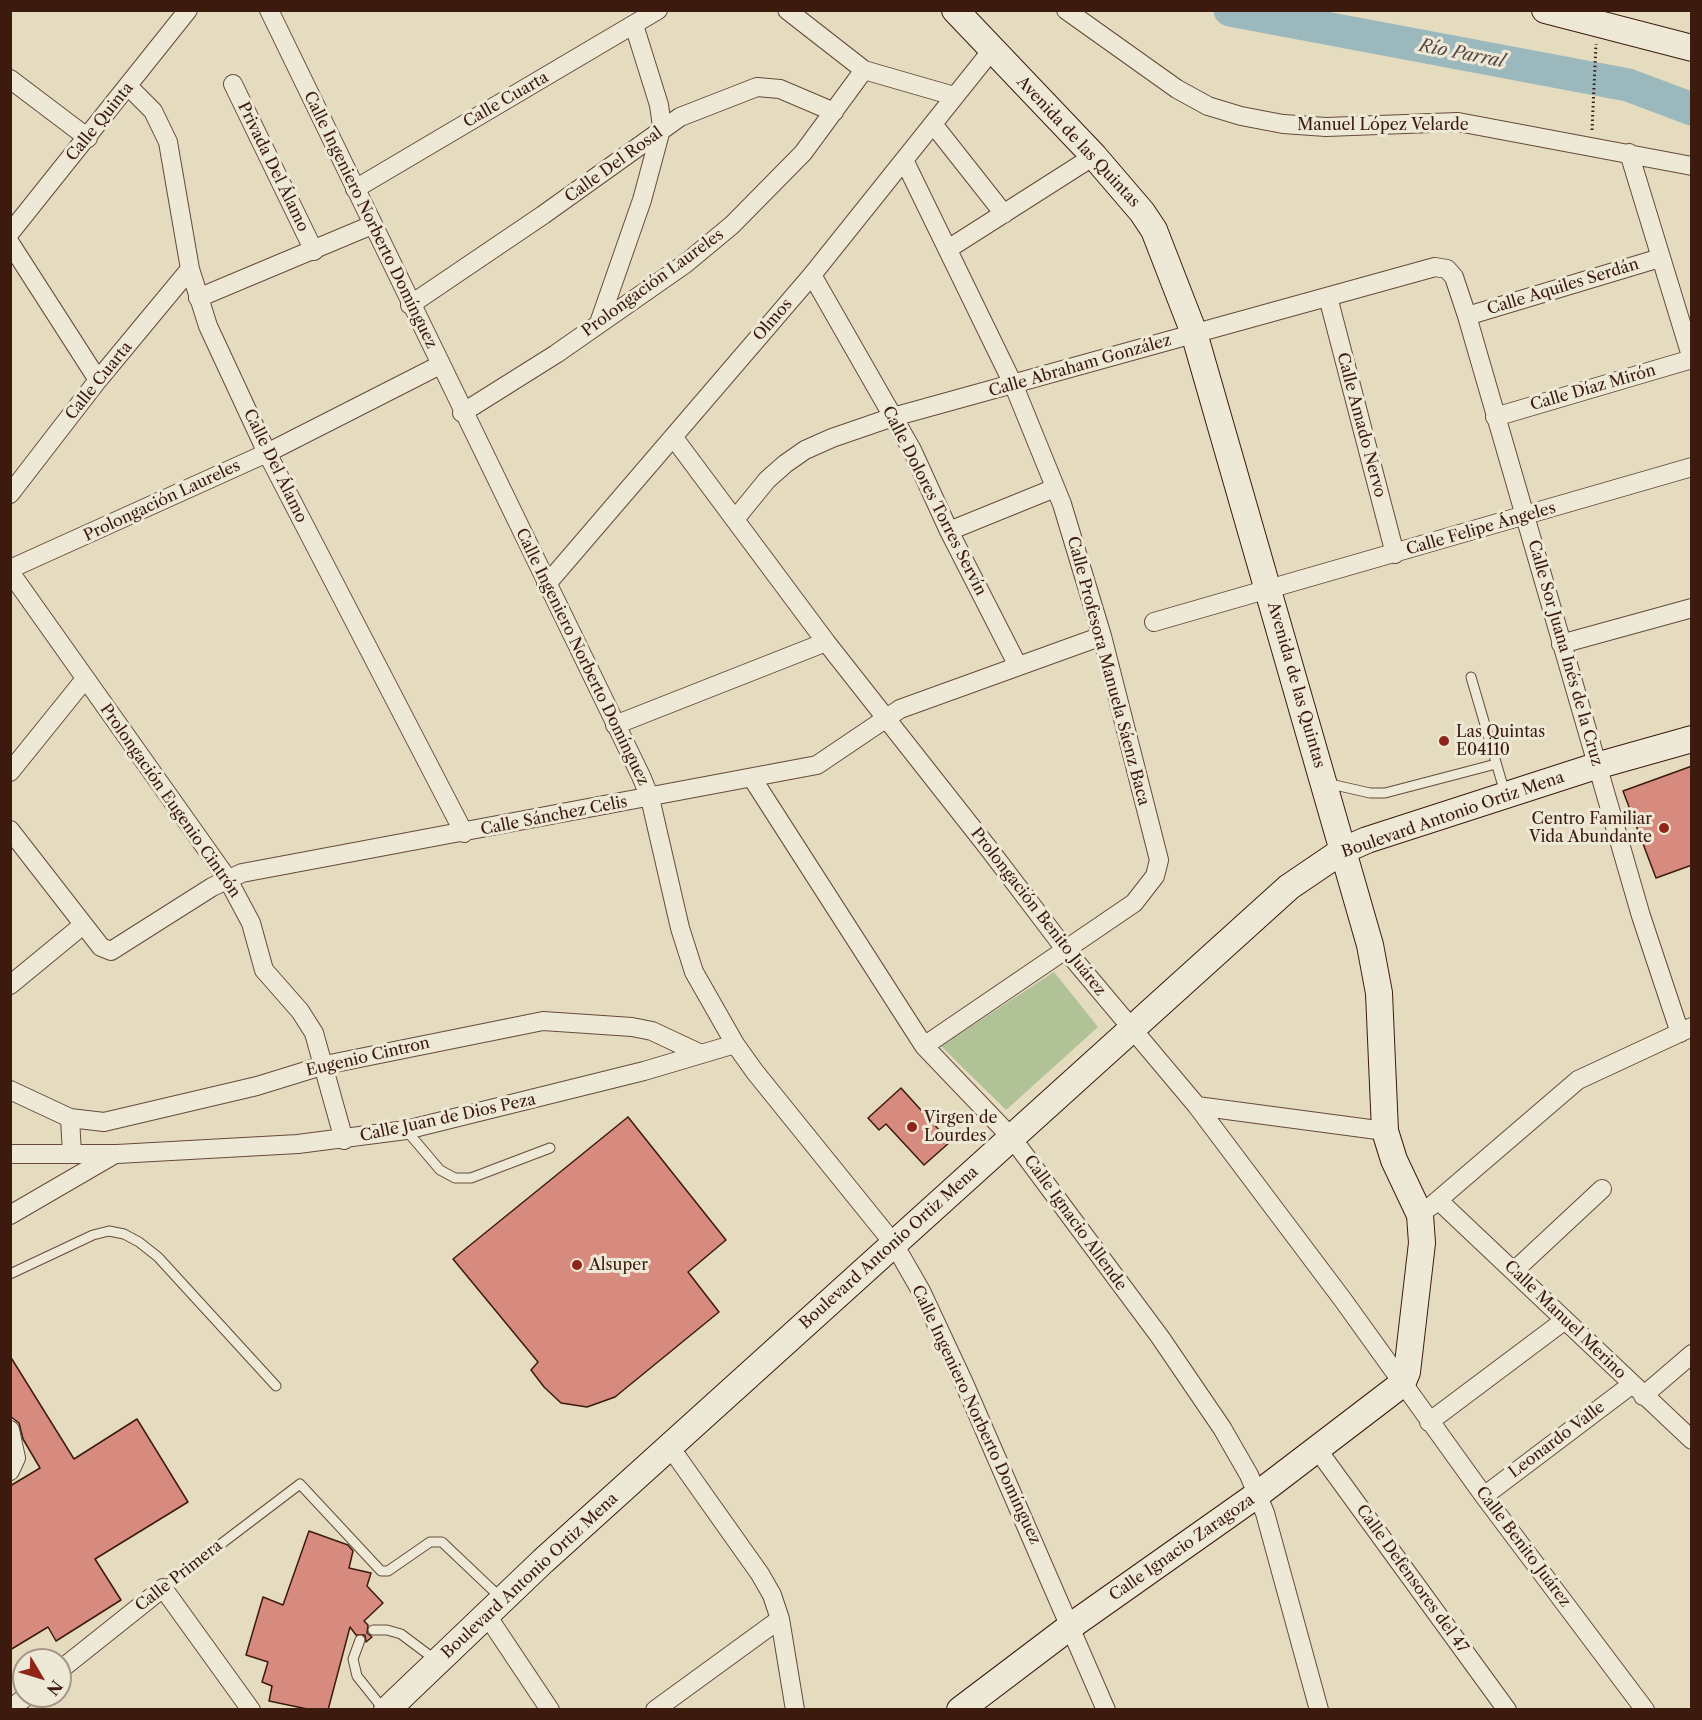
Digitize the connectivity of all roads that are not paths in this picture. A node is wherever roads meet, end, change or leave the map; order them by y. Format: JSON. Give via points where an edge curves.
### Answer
{"nodes":[{"id":1,"x":188,"y":10,"type":"edge"},
{"id":2,"x":269,"y":10,"type":"edge"},
{"id":3,"x":658,"y":10,"type":"edge"},
{"id":4,"x":787,"y":10,"type":"edge"},
{"id":5,"x":1066,"y":10,"type":"edge"},
{"id":6,"x":957,"y":11,"type":"edge"},
{"id":7,"x":1548,"y":11,"type":"edge"},
{"id":8,"x":634,"y":25,"type":"junction"},
{"id":9,"x":1692,"y":48,"type":"edge"},
{"id":10,"x":992,"y":50,"type":"junction"},
{"id":11,"x":864,"y":70,"type":"junction"},
{"id":12,"x":10,"y":79,"type":"edge"},
{"id":13,"x":232,"y":84,"type":"dead end"},
{"id":14,"x":129,"y":87,"type":"junction"},
{"id":15,"x":954,"y":96,"type":"junction"},
{"id":16,"x":834,"y":112,"type":"junction"},
{"id":17,"x":933,"y":124,"type":"junction"},
{"id":18,"x":661,"y":131,"type":"junction"},
{"id":19,"x":88,"y":138,"type":"junction"},
{"id":20,"x":1629,"y":153,"type":"junction"},
{"id":21,"x":1094,"y":156,"type":"junction"},
{"id":22,"x":905,"y":162,"type":"junction"},
{"id":23,"x":1692,"y":166,"type":"edge"},
{"id":24,"x":355,"y":189,"type":"junction"},
{"id":25,"x":1005,"y":214,"type":"junction"},
{"id":26,"x":372,"y":225,"type":"junction"},
{"id":27,"x":10,"y":233,"type":"edge"},
{"id":28,"x":10,"y":243,"type":"edge"},
{"id":29,"x":948,"y":249,"type":"junction"},
{"id":30,"x":314,"y":251,"type":"junction"},
{"id":31,"x":1660,"y":258,"type":"junction"},
{"id":32,"x":190,"y":270,"type":"junction"},
{"id":33,"x":1451,"y":272,"type":"joint"},
{"id":34,"x":812,"y":275,"type":"junction"},
{"id":35,"x":1328,"y":297,"type":"junction"},
{"id":36,"x":198,"y":298,"type":"junction"},
{"id":37,"x":410,"y":305,"type":"junction"},
{"id":38,"x":1467,"y":316,"type":"junction"},
{"id":39,"x":599,"y":323,"type":"junction"},
{"id":40,"x":1194,"y":333,"type":"junction"},
{"id":41,"x":1692,"y":359,"type":"edge"},
{"id":42,"x":440,"y":365,"type":"junction"},
{"id":43,"x":98,"y":380,"type":"junction"},
{"id":44,"x":1014,"y":386,"type":"junction"},
{"id":45,"x":462,"y":413,"type":"junction"},
{"id":46,"x":893,"y":417,"type":"junction"},
{"id":47,"x":1495,"y":417,"type":"junction"},
{"id":48,"x":674,"y":438,"type":"junction"},
{"id":49,"x":267,"y":453,"type":"junction"},
{"id":50,"x":1692,"y":467,"type":"edge"},
{"id":51,"x":1055,"y":488,"type":"junction"},
{"id":52,"x":10,"y":494,"type":"edge"},
{"id":53,"x":1526,"y":516,"type":"junction"},
{"id":54,"x":736,"y":518,"type":"junction"},
{"id":55,"x":949,"y":531,"type":"junction"},
{"id":56,"x":1395,"y":554,"type":"junction"},
{"id":57,"x":10,"y":570,"type":"edge"},
{"id":58,"x":546,"y":585,"type":"junction"},
{"id":59,"x":1269,"y":587,"type":"junction"},
{"id":60,"x":1692,"y":608,"type":"edge"},
{"id":61,"x":1154,"y":622,"type":"dead end"},
{"id":62,"x":1102,"y":636,"type":"junction"},
{"id":63,"x":826,"y":642,"type":"junction"},
{"id":64,"x":1561,"y":644,"type":"junction"},
{"id":65,"x":1018,"y":666,"type":"junction"},
{"id":66,"x":1471,"y":677,"type":"dead end"},
{"id":67,"x":85,"y":679,"type":"junction"},
{"id":68,"x":885,"y":719,"type":"junction"},
{"id":69,"x":615,"y":725,"type":"junction"},
{"id":70,"x":1692,"y":739,"type":"edge"},
{"id":71,"x":1496,"y":764,"type":"junction"},
{"id":72,"x":1596,"y":766,"type":"junction"},
{"id":73,"x":10,"y":772,"type":"edge"},
{"id":74,"x":752,"y":778,"type":"junction"},
{"id":75,"x":1323,"y":782,"type":"junction"},
{"id":76,"x":1505,"y":795,"type":"junction"},
{"id":77,"x":650,"y":798,"type":"junction"},
{"id":78,"x":10,"y":830,"type":"edge"},
{"id":79,"x":464,"y":833,"type":"junction"},
{"id":80,"x":1342,"y":851,"type":"junction"},
{"id":81,"x":227,"y":878,"type":"junction"},
{"id":82,"x":83,"y":925,"type":"junction"},
{"id":83,"x":1065,"y":949,"type":"junction"},
{"id":84,"x":10,"y":985,"type":"edge"},
{"id":85,"x":1130,"y":1028,"type":"junction"},
{"id":86,"x":1686,"y":1030,"type":"edge"},
{"id":87,"x":735,"y":1044,"type":"junction"},
{"id":88,"x":924,"y":1046,"type":"junction"},
{"id":89,"x":701,"y":1054,"type":"junction"},
{"id":90,"x":325,"y":1065,"type":"junction"},
{"id":91,"x":10,"y":1090,"type":"edge"},
{"id":92,"x":1197,"y":1106,"type":"junction"},
{"id":93,"x":70,"y":1118,"type":"junction"},
{"id":94,"x":406,"y":1130,"type":"junction"},
{"id":95,"x":1385,"y":1131,"type":"junction"},
{"id":96,"x":1012,"y":1138,"type":"junction"},
{"id":97,"x":344,"y":1140,"type":"junction"},
{"id":98,"x":550,"y":1148,"type":"dead end"},
{"id":99,"x":10,"y":1154,"type":"edge"},
{"id":100,"x":72,"y":1154,"type":"junction"},
{"id":101,"x":117,"y":1154,"type":"junction"},
{"id":102,"x":1602,"y":1189,"type":"dead end"},
{"id":103,"x":1429,"y":1208,"type":"junction"},
{"id":104,"x":10,"y":1215,"type":"edge"},
{"id":105,"x":894,"y":1244,"type":"junction"},
{"id":106,"x":1514,"y":1271,"type":"junction"},
{"id":107,"x":10,"y":1274,"type":"edge"},
{"id":108,"x":1565,"y":1320,"type":"junction"},
{"id":109,"x":1692,"y":1354,"type":"edge"},
{"id":110,"x":1402,"y":1384,"type":"junction"},
{"id":111,"x":276,"y":1386,"type":"dead end"},
{"id":112,"x":1637,"y":1390,"type":"junction"},
{"id":113,"x":1430,"y":1422,"type":"junction"},
{"id":114,"x":10,"y":1430,"type":"edge"},
{"id":115,"x":1692,"y":1440,"type":"edge"},
{"id":116,"x":670,"y":1447,"type":"junction"},
{"id":117,"x":1317,"y":1449,"type":"junction"},
{"id":118,"x":10,"y":1472,"type":"edge"},
{"id":119,"x":1258,"y":1494,"type":"junction"},
{"id":120,"x":1484,"y":1496,"type":"junction"},
{"id":121,"x":163,"y":1588,"type":"junction"},
{"id":122,"x":494,"y":1607,"type":"junction"},
{"id":123,"x":780,"y":1619,"type":"junction"},
{"id":124,"x":1071,"y":1626,"type":"junction"},
{"id":125,"x":373,"y":1630,"type":"dead end"},
{"id":126,"x":360,"y":1640,"type":"dead end"},
{"id":127,"x":72,"y":1660,"type":"edge"},
{"id":128,"x":437,"y":1661,"type":"junction"},
{"id":129,"x":251,"y":1710,"type":"edge"},
{"id":130,"x":386,"y":1710,"type":"edge"},
{"id":131,"x":550,"y":1710,"type":"edge"},
{"id":132,"x":655,"y":1710,"type":"edge"},
{"id":133,"x":795,"y":1710,"type":"edge"},
{"id":134,"x":960,"y":1710,"type":"edge"},
{"id":135,"x":1106,"y":1710,"type":"edge"},
{"id":136,"x":1319,"y":1710,"type":"edge"},
{"id":137,"x":1507,"y":1710,"type":"edge"},
{"id":138,"x":1645,"y":1710,"type":"edge"}],
"edges":[{"from":1,"to":14,"type":"street","name":"Calle Quinta"},
{"from":2,"to":24,"type":"street","name":"Calle Ingeniero Norberto Domínguez"},
{"from":3,"to":8,"type":"street","name":"Calle Cuarta"},
{"from":4,"to":11,"type":"street"},
{"from":5,"to":20,"type":"street","name":"Manuel López Velarde","via":[[1177,89],[1208,106],[1242,116],[1326,127],[1458,122]]},
{"from":6,"to":10,"type":"street","name":"Avenida de las Quintas"},
{"from":7,"to":9,"type":"street"},
{"from":8,"to":18,"type":"street","via":[[659,105]]},
{"from":8,"to":24,"type":"street","name":"Calle Cuarta"},
{"from":10,"to":15,"type":"street","name":"Olmos"},
{"from":10,"to":21,"type":"street","name":"Avenida de las Quintas"},
{"from":11,"to":15,"type":"street"},
{"from":11,"to":16,"type":"street","name":"Prolongación Laureles"},
{"from":12,"to":19,"type":"street"},
{"from":13,"to":30,"type":"street","name":"Privada Del Álamo"},
{"from":14,"to":19,"type":"street","name":"Calle Quinta"},
{"from":14,"to":32,"type":"street","name":"Calle Del Álamo","via":[[153,111],[168,142]]},
{"from":15,"to":17,"type":"street","name":"Olmos"},
{"from":16,"to":18,"type":"street","name":"Calle Del Rosal","via":[[780,89],[757,87],[680,117]]},
{"from":16,"to":39,"type":"street","name":"Prolongación Laureles","via":[[778,181],[732,225],[685,264]]},
{"from":17,"to":22,"type":"street","name":"Olmos"},
{"from":17,"to":25,"type":"street"},
{"from":18,"to":37,"type":"street","name":"Calle Del Rosal"},
{"from":18,"to":39,"type":"street","via":[[642,200]]},
{"from":19,"to":27,"type":"street","name":"Calle Quinta"},
{"from":20,"to":23,"type":"street","name":"Manuel López Velarde"},
{"from":20,"to":31,"type":"street"},
{"from":21,"to":25,"type":"street"},
{"from":21,"to":40,"type":"street","name":"Avenida de las Quintas","via":[[1154,230]]},
{"from":22,"to":29,"type":"street","name":"Calle Profesora Manuela Sáenz Baca"},
{"from":22,"to":34,"type":"street","name":"Olmos"},
{"from":24,"to":26,"type":"street","name":"Calle Ingeniero Norberto Domínguez"},
{"from":25,"to":29,"type":"street"},
{"from":26,"to":30,"type":"street"},
{"from":26,"to":37,"type":"street","name":"Calle Ingeniero Norberto Domínguez"},
{"from":28,"to":43,"type":"street"},
{"from":29,"to":44,"type":"street","name":"Calle Profesora Manuela Sáenz Baca"},
{"from":30,"to":36,"type":"street"},
{"from":31,"to":38,"type":"street","name":"Calle Aquiles Serdán"},
{"from":31,"to":41,"type":"street"},
{"from":32,"to":36,"type":"street","name":"Calle Del Álamo"},
{"from":32,"to":43,"type":"street","name":"Calle Cuarta"},
{"from":33,"to":35,"type":"street","name":"Calle Abraham González","via":[[1435,267]]},
{"from":33,"to":38,"type":"street","name":"Calle Sor Juana Inés de la Cruz"},
{"from":34,"to":46,"type":"street","name":"Calle Dolores Torres Servín"},
{"from":34,"to":48,"type":"street","name":"Olmos"},
{"from":35,"to":40,"type":"street","name":"Calle Abraham González"},
{"from":35,"to":56,"type":"street","name":"Calle Amado Nervo"},
{"from":36,"to":49,"type":"street","name":"Calle Del Álamo"},
{"from":37,"to":42,"type":"street","name":"Calle Ingeniero Norberto Domínguez"},
{"from":38,"to":47,"type":"street","name":"Calle Sor Juana Inés de la Cruz"},
{"from":39,"to":45,"type":"street","name":"Prolongación Laureles"},
{"from":40,"to":44,"type":"street","name":"Calle Abraham González"},
{"from":40,"to":59,"type":"street","name":"Avenida de las Quintas"},
{"from":41,"to":47,"type":"street","name":"Calle Díaz Mirón"},
{"from":42,"to":45,"type":"street","name":"Calle Ingeniero Norberto Domínguez"},
{"from":42,"to":49,"type":"street","name":"Prolongación Laureles"},
{"from":43,"to":52,"type":"street","name":"Calle Cuarta"},
{"from":44,"to":46,"type":"street","name":"Calle Abraham González"},
{"from":44,"to":51,"type":"street","name":"Calle Profesora Manuela Sáenz Baca"},
{"from":45,"to":58,"type":"street","name":"Calle Ingeniero Norberto Domínguez"},
{"from":46,"to":54,"type":"street","name":"Calle Abraham González","via":[[805,450],[767,480]]},
{"from":46,"to":55,"type":"street","name":"Calle Dolores Torres Servín"},
{"from":47,"to":53,"type":"street","name":"Calle Sor Juana Inés de la Cruz"},
{"from":48,"to":54,"type":"street","name":"Prolongación Benito Juárez"},
{"from":48,"to":58,"type":"street","name":"Olmos"},
{"from":49,"to":57,"type":"street","name":"Prolongación Laureles"},
{"from":49,"to":79,"type":"street","name":"Calle Del Álamo"},
{"from":50,"to":53,"type":"street","name":"Calle Felipe Ángeles"},
{"from":51,"to":55,"type":"street"},
{"from":51,"to":62,"type":"street","name":"Calle Profesora Manuela Sáenz Baca"},
{"from":53,"to":56,"type":"street","name":"Calle Felipe Ángeles"},
{"from":53,"to":64,"type":"street","name":"Calle Sor Juana Inés de la Cruz"},
{"from":54,"to":63,"type":"street","name":"Prolongación Benito Juárez"},
{"from":55,"to":65,"type":"street","name":"Calle Dolores Torres Servín"},
{"from":56,"to":59,"type":"street","name":"Calle Felipe Ángeles"},
{"from":57,"to":67,"type":"street","name":"Prolongación Eugenio Cintrón"},
{"from":58,"to":69,"type":"street","name":"Calle Ingeniero Norberto Domínguez"},
{"from":59,"to":61,"type":"street","name":"Calle Felipe Ángeles"},
{"from":59,"to":75,"type":"street","name":"Avenida de las Quintas"},
{"from":60,"to":64,"type":"street"},
{"from":62,"to":65,"type":"street","name":"Calle Sánchez Celis"},
{"from":62,"to":83,"type":"street","name":"Calle Profesora Manuela Sáenz Baca","via":[[1159,860],[1155,876],[1134,903]]},
{"from":63,"to":68,"type":"street","name":"Prolongación Benito Juárez"},
{"from":63,"to":69,"type":"street"},
{"from":64,"to":72,"type":"street","name":"Calle Sor Juana Inés de la Cruz"},
{"from":65,"to":68,"type":"street","name":"Calle Sánchez Celis","via":[[920,700]]},
{"from":66,"to":71,"type":"lane"},
{"from":67,"to":73,"type":"street"},
{"from":67,"to":81,"type":"street","name":"Prolongación Eugenio Cintrón"},
{"from":68,"to":74,"type":"street","name":"Calle Sánchez Celis","via":[[817,765]]},
{"from":68,"to":83,"type":"street","name":"Prolongación Benito Juárez"},
{"from":69,"to":77,"type":"street","name":"Calle Ingeniero Norberto Domínguez"},
{"from":70,"to":72,"type":"street","name":"Boulevard Antonio Ortiz Mena"},
{"from":71,"to":75,"type":"lane","via":[[1385,793]]},
{"from":71,"to":76,"type":"lane"},
{"from":72,"to":76,"type":"street","name":"Boulevard Antonio Ortiz Mena"},
{"from":72,"to":86,"type":"street","name":"Calle Sor Juana Inés de la Cruz","via":[[1641,916]]},
{"from":74,"to":77,"type":"street","name":"Calle Sánchez Celis"},
{"from":74,"to":88,"type":"street","name":"Calle Ignacio Allende"},
{"from":75,"to":80,"type":"street","name":"Avenida de las Quintas"},
{"from":76,"to":80,"type":"street","name":"Boulevard Antonio Ortiz Mena"},
{"from":77,"to":79,"type":"street","name":"Calle Sánchez Celis"},
{"from":77,"to":87,"type":"street","name":"Calle Ingeniero Norberto Domínguez","via":[[687,952],[708,999]]},
{"from":78,"to":82,"type":"street"},
{"from":79,"to":81,"type":"street","name":"Calle Sánchez Celis"},
{"from":80,"to":85,"type":"street","name":"Boulevard Antonio Ortiz Mena","via":[[1289,887]]},
{"from":80,"to":95,"type":"street","name":"Avenida de las Quintas","via":[[1370,945],[1379,993]]},
{"from":81,"to":82,"type":"street","name":"Calle Sánchez Celis","via":[[115,950],[106,950]]},
{"from":81,"to":90,"type":"street","name":"Prolongación Eugenio Cintrón","via":[[250,923],[264,970],[308,1022]]},
{"from":82,"to":84,"type":"street"},
{"from":83,"to":85,"type":"street","name":"Prolongación Benito Juárez"},
{"from":83,"to":88,"type":"street"},
{"from":85,"to":92,"type":"street","name":"Prolongación Benito Juárez"},
{"from":85,"to":96,"type":"street","name":"Boulevard Antonio Ortiz Mena"},
{"from":86,"to":103,"type":"street","via":[[1578,1080]]},
{"from":87,"to":89,"type":"street","name":"Calle Juan de Dios Peza"},
{"from":87,"to":105,"type":"street","name":"Calle Ingeniero Norberto Domínguez"},
{"from":88,"to":96,"type":"street","name":"Calle Ignacio Allende"},
{"from":89,"to":90,"type":"street","name":"Eugenio Cintron","via":[[652,1031],[543,1021]]},
{"from":89,"to":94,"type":"street","name":"Calle Juan de Dios Peza"},
{"from":90,"to":93,"type":"street","name":"Eugenio Cintron","via":[[257,1086],[104,1122]]},
{"from":90,"to":97,"type":"street","name":"Prolongación Eugenio Cintrón"},
{"from":91,"to":93,"type":"street","name":"Eugenio Cintron"},
{"from":92,"to":95,"type":"street"},
{"from":92,"to":110,"type":"street","name":"Prolongación Benito Juárez"},
{"from":93,"to":100,"type":"street"},
{"from":94,"to":97,"type":"street","name":"Calle Juan de Dios Peza"},
{"from":94,"to":98,"type":"lane","via":[[440,1170],[454,1178],[471,1178]]},
{"from":95,"to":103,"type":"street","name":"Avenida de las Quintas","via":[[1394,1160]]},
{"from":96,"to":105,"type":"street","name":"Boulevard Antonio Ortiz Mena"},
{"from":96,"to":119,"type":"street","name":"Calle Ignacio Allende","via":[[1193,1385]]},
{"from":97,"to":101,"type":"street","name":"Calle Juan de Dios Peza"},
{"from":99,"to":100,"type":"street","name":"Calle Juan de Dios Peza"},
{"from":100,"to":101,"type":"street","name":"Calle Juan de Dios Peza"},
{"from":101,"to":104,"type":"street"},
{"from":102,"to":106,"type":"street"},
{"from":103,"to":106,"type":"street","name":"Calle Manuel Merino"},
{"from":103,"to":110,"type":"street","name":"Avenida de las Quintas","via":[[1407,1372]]},
{"from":105,"to":116,"type":"street","name":"Boulevard Antonio Ortiz Mena"},
{"from":105,"to":124,"type":"street","name":"Calle Ingeniero Norberto Domínguez","via":[[942,1333]]},
{"from":106,"to":108,"type":"street","name":"Calle Manuel Merino"},
{"from":107,"to":111,"type":"lane","via":[[93,1235],[110,1231],[124,1234],[158,1257]]},
{"from":108,"to":112,"type":"street","name":"Calle Manuel Merino"},
{"from":108,"to":113,"type":"street"},
{"from":109,"to":112,"type":"street","name":"Leonardo Valle"},
{"from":110,"to":113,"type":"street","name":"Calle Benito Juárez"},
{"from":110,"to":117,"type":"street","name":"Calle Ignacio Zaragoza"},
{"from":112,"to":115,"type":"street","name":"Calle Manuel Merino"},
{"from":112,"to":120,"type":"street","name":"Leonardo Valle"},
{"from":113,"to":120,"type":"street","name":"Calle Benito Juárez"},
{"from":114,"to":118,"type":"street","via":[[16,1458]]},
{"from":116,"to":122,"type":"street","name":"Boulevard Antonio Ortiz Mena"},
{"from":116,"to":123,"type":"street","via":[[760,1574]]},
{"from":117,"to":119,"type":"street","name":"Calle Ignacio Zaragoza"},
{"from":117,"to":137,"type":"street","name":"Calle Defensores del 47"},
{"from":119,"to":124,"type":"street","name":"Calle Ignacio Zaragoza"},
{"from":119,"to":136,"type":"street","name":"Calle Ignacio Allende"},
{"from":120,"to":138,"type":"street","name":"Calle Benito Juárez"},
{"from":121,"to":122,"type":"lane","name":"Calle Primera","via":[[300,1484],[381,1571],[388,1571],[430,1542],[442,1542]]},
{"from":121,"to":127,"type":"street","name":"Calle Primera"},
{"from":121,"to":129,"type":"street"},
{"from":122,"to":128,"type":"street","name":"Boulevard Antonio Ortiz Mena"},
{"from":122,"to":131,"type":"street"},
{"from":123,"to":132,"type":"street"},
{"from":123,"to":133,"type":"street"},
{"from":124,"to":134,"type":"street","name":"Calle Ignacio Zaragoza"},
{"from":124,"to":135,"type":"street","name":"Calle Ingeniero Norberto Domínguez"},
{"from":125,"to":128,"type":"lane","via":[[401,1634]]},
{"from":126,"to":130,"type":"lane","via":[[353,1659],[357,1676]]},
{"from":128,"to":130,"type":"street","name":"Boulevard Antonio Ortiz Mena"}]}
